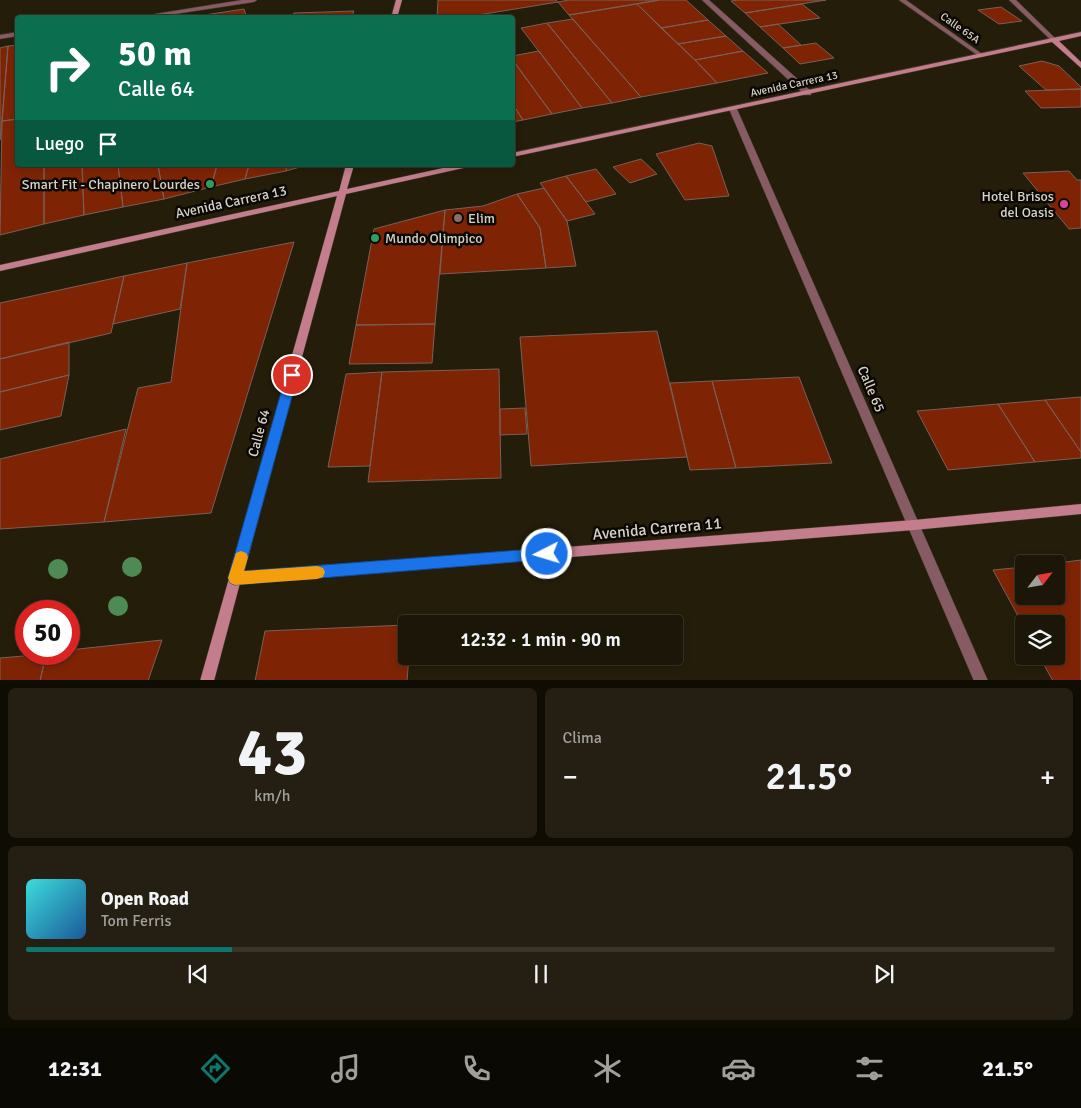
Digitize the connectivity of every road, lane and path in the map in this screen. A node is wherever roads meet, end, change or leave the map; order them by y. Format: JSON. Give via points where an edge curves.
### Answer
{"nodes":[{"id":1,"x":254,"y":0,"type":"edge"},
{"id":2,"x":399,"y":0,"type":"edge"},
{"id":3,"x":705,"y":0,"type":"edge"},
{"id":4,"x":902,"y":0,"type":"edge"},
{"id":5,"x":1012,"y":0,"type":"edge"},
{"id":6,"x":153,"y":15,"type":"edge"},
{"id":7,"x":395,"y":15,"type":"edge"},
{"id":8,"x":15,"y":34,"type":"edge"},
{"id":9,"x":1081,"y":34,"type":"edge"},
{"id":10,"x":0,"y":37,"type":"edge"},
{"id":11,"x":1054,"y":40,"type":"junction"},
{"id":12,"x":982,"y":56,"type":"junction"},
{"id":13,"x":1081,"y":66,"type":"edge"},
{"id":14,"x":808,"y":93,"type":"junction"},
{"id":15,"x":733,"y":109,"type":"junction"},
{"id":16,"x":515,"y":155,"type":"edge"},
{"id":17,"x":349,"y":167,"type":"edge"},
{"id":18,"x":459,"y":167,"type":"edge"},
{"id":19,"x":342,"y":192,"type":"junction"},
{"id":20,"x":0,"y":268,"type":"edge"},
{"id":21,"x":1081,"y":509,"type":"edge"},
{"id":22,"x":914,"y":525,"type":"junction"},
{"id":23,"x":235,"y":578,"type":"junction"},
{"id":24,"x":207,"y":680,"type":"edge"},
{"id":25,"x":981,"y":680,"type":"edge"}],
"edges":[{"from":1,"to":6,"type":"street"},
{"from":2,"to":7,"type":"main road"},
{"from":3,"to":14,"type":"street"},
{"from":4,"to":12,"type":"street","name":"Calle 65A"},
{"from":5,"to":11,"type":"street"},
{"from":8,"to":10,"type":"street"},
{"from":9,"to":11,"type":"main road","name":"Avenida Carrera 13"},
{"from":11,"to":12,"type":"main road","name":"Avenida Carrera 13"},
{"from":11,"to":13,"type":"main road"},
{"from":12,"to":14,"type":"main road","name":"Avenida Carrera 13"},
{"from":14,"to":15,"type":"main road","name":"Avenida Carrera 13"},
{"from":15,"to":16,"type":"main road","name":"Avenida Carrera 13"},
{"from":15,"to":22,"type":"street","name":"Calle 65"},
{"from":17,"to":19,"type":"main road","name":"Calle 64"},
{"from":18,"to":19,"type":"main road","name":"Avenida Carrera 13"},
{"from":19,"to":20,"type":"main road","name":"Avenida Carrera 13"},
{"from":19,"to":23,"type":"main road","name":"Calle 64"},
{"from":21,"to":22,"type":"main road","name":"Avenida Carrera 11"},
{"from":22,"to":23,"type":"main road","name":"Avenida Carrera 11"},
{"from":22,"to":25,"type":"street","name":"Calle 65"},
{"from":23,"to":24,"type":"main road","name":"Calle 64"}]}
